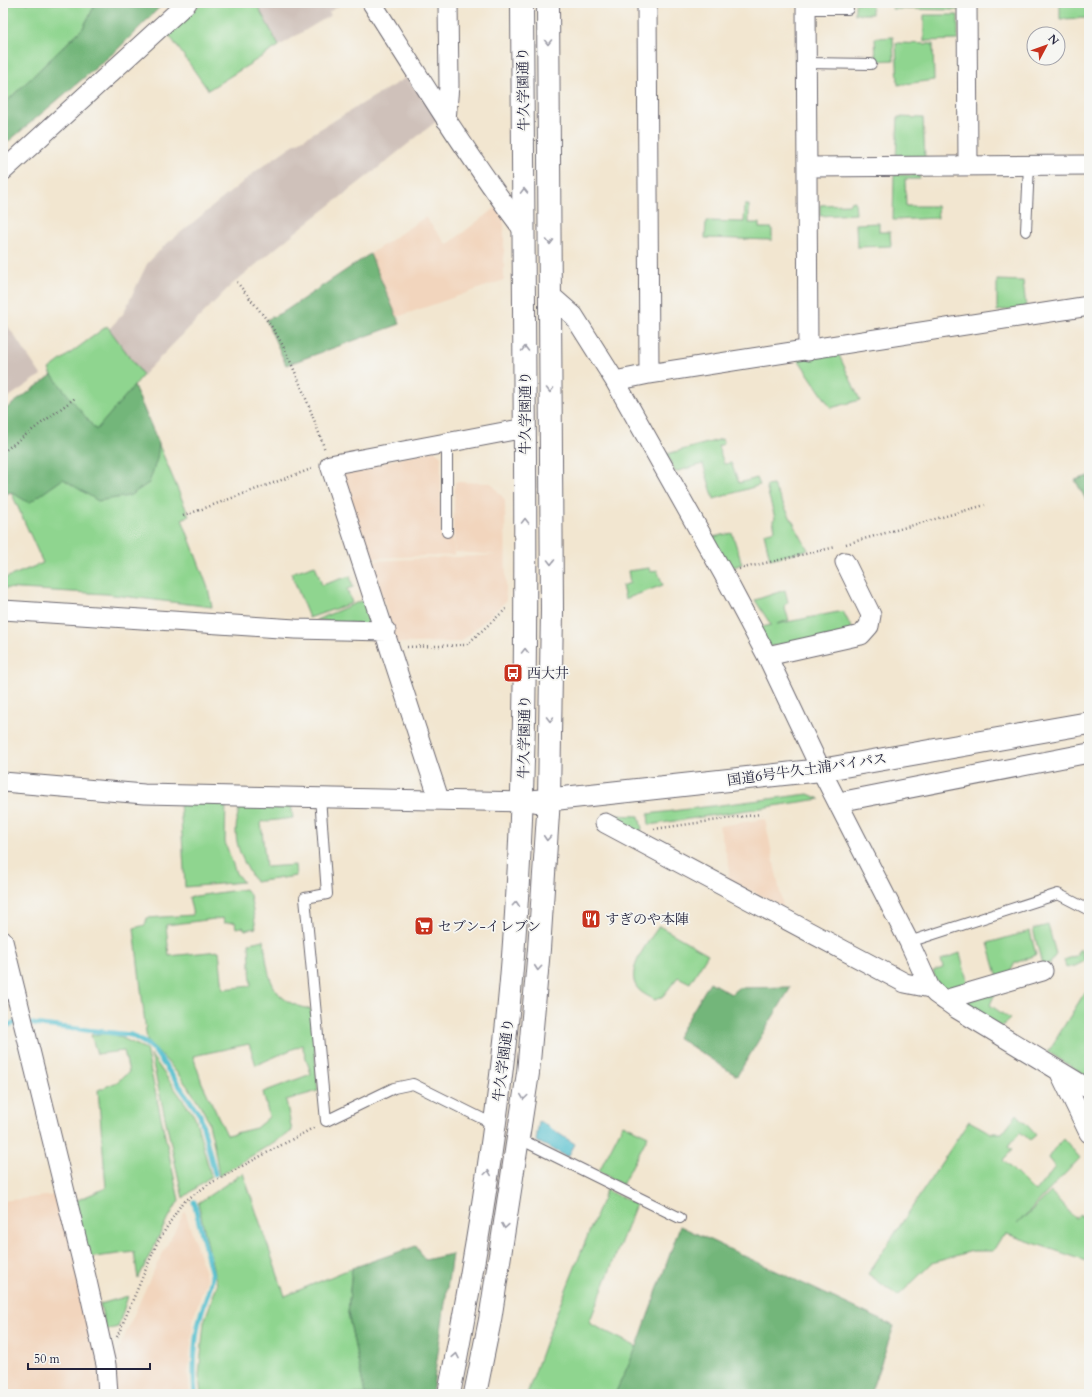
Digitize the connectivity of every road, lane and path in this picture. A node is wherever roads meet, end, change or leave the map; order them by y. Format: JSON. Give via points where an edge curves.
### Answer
{"nodes":[{"id":1,"x":187,"y":3,"type":"edge"},
{"id":2,"x":372,"y":3,"type":"edge"},
{"id":3,"x":448,"y":3,"type":"edge"},
{"id":4,"x":522,"y":3,"type":"edge"},
{"id":5,"x":548,"y":3,"type":"edge"},
{"id":6,"x":647,"y":3,"type":"edge"},
{"id":7,"x":967,"y":3,"type":"edge"},
{"id":8,"x":806,"y":6,"type":"edge"},
{"id":9,"x":848,"y":9,"type":"dead end"},
{"id":10,"x":807,"y":63,"type":"junction"},
{"id":11,"x":871,"y":64,"type":"dead end"},
{"id":12,"x":446,"y":120,"type":"junction"},
{"id":13,"x":1029,"y":165,"type":"junction"},
{"id":14,"x":1089,"y":165,"type":"edge"},
{"id":15,"x":968,"y":166,"type":"junction"},
{"id":16,"x":808,"y":167,"type":"junction"},
{"id":17,"x":3,"y":171,"type":"edge"},
{"id":18,"x":524,"y":231,"type":"junction"},
{"id":19,"x":1026,"y":231,"type":"dead end"},
{"id":20,"x":237,"y":282,"type":"dead end"},
{"id":21,"x":550,"y":295,"type":"junction"},
{"id":22,"x":1089,"y":306,"type":"edge"},
{"id":23,"x":808,"y":350,"type":"junction"},
{"id":24,"x":648,"y":374,"type":"junction"},
{"id":25,"x":615,"y":381,"type":"junction"},
{"id":26,"x":75,"y":398,"type":"dead end"},
{"id":27,"x":525,"y":428,"type":"junction"},
{"id":28,"x":447,"y":442,"type":"junction"},
{"id":29,"x":3,"y":452,"type":"edge"},
{"id":30,"x":330,"y":465,"type":"junction"},
{"id":31,"x":984,"y":505,"type":"dead end"},
{"id":32,"x":183,"y":516,"type":"dead end"},
{"id":33,"x":447,"y":532,"type":"dead end"},
{"id":34,"x":845,"y":562,"type":"dead end"},
{"id":35,"x":723,"y":573,"type":"junction"},
{"id":36,"x":512,"y":604,"type":"dead end"},
{"id":37,"x":3,"y":610,"type":"edge"},
{"id":38,"x":388,"y":639,"type":"junction"},
{"id":39,"x":766,"y":656,"type":"junction"},
{"id":40,"x":1089,"y":723,"type":"edge"},
{"id":41,"x":1089,"y":753,"type":"edge"},
{"id":42,"x":821,"y":770,"type":"junction"},
{"id":43,"x":3,"y":782,"type":"edge"},
{"id":44,"x":320,"y":797,"type":"junction"},
{"id":45,"x":440,"y":799,"type":"junction"},
{"id":46,"x":549,"y":799,"type":"junction"},
{"id":47,"x":522,"y":802,"type":"junction"},
{"id":48,"x":839,"y":802,"type":"junction"},
{"id":49,"x":761,"y":814,"type":"dead end"},
{"id":50,"x":605,"y":823,"type":"dead end"},
{"id":51,"x":640,"y":842,"type":"junction"},
{"id":52,"x":1089,"y":910,"type":"edge"},
{"id":53,"x":3,"y":941,"type":"edge"},
{"id":54,"x":910,"y":942,"type":"junction"},
{"id":55,"x":1043,"y":970,"type":"dead end"},
{"id":56,"x":930,"y":988,"type":"junction"},
{"id":57,"x":944,"y":1000,"type":"junction"},
{"id":58,"x":1059,"y":1071,"type":"junction"},
{"id":59,"x":1089,"y":1089,"type":"edge"},
{"id":60,"x":326,"y":1121,"type":"junction"},
{"id":61,"x":495,"y":1125,"type":"junction"},
{"id":62,"x":1089,"y":1133,"type":"edge"},
{"id":63,"x":518,"y":1138,"type":"junction"},
{"id":64,"x":680,"y":1218,"type":"dead end"},
{"id":65,"x":117,"y":1338,"type":"dead end"},
{"id":66,"x":108,"y":1394,"type":"edge"},
{"id":67,"x":448,"y":1394,"type":"edge"},
{"id":68,"x":475,"y":1394,"type":"edge"}],
"edges":[{"from":1,"to":17,"type":"street"},
{"from":2,"to":12,"type":"street"},
{"from":3,"to":12,"type":"street","via":[[449,86]]},
{"from":18,"to":4,"type":"highway","name":"牛久学園通り","one_way":true},
{"from":5,"to":21,"type":"highway","name":"牛久学園通り","one_way":true},
{"from":6,"to":24,"type":"street"},
{"from":7,"to":15,"type":"street"},
{"from":8,"to":9,"type":"lane"},
{"from":8,"to":10,"type":"street"},
{"from":10,"to":11,"type":"lane"},
{"from":10,"to":16,"type":"street"},
{"from":12,"to":18,"type":"street"},
{"from":13,"to":14,"type":"street"},
{"from":13,"to":15,"type":"street"},
{"from":13,"to":19,"type":"lane"},
{"from":15,"to":16,"type":"street"},
{"from":16,"to":23,"type":"street"},
{"from":27,"to":18,"type":"highway","name":"牛久学園通り","one_way":true},
{"from":20,"to":30,"type":"path","via":[[269,322],[282,344]]},
{"from":21,"to":25,"type":"street","via":[[574,316]]},
{"from":21,"to":46,"type":"highway","name":"牛久学園通り","one_way":true,"via":[[552,610]]},
{"from":22,"to":23,"type":"street"},
{"from":23,"to":24,"type":"street"},
{"from":24,"to":25,"type":"street"},
{"from":25,"to":35,"type":"street"},
{"from":26,"to":29,"type":"path"},
{"from":27,"to":28,"type":"street"},
{"from":47,"to":27,"type":"highway","name":"牛久学園通り","one_way":true,"via":[[526,618]]},
{"from":28,"to":30,"type":"street"},
{"from":28,"to":33,"type":"lane"},
{"from":30,"to":32,"type":"path","via":[[325,464]]},
{"from":30,"to":38,"type":"street"},
{"from":31,"to":35,"type":"path","via":[[840,546]]},
{"from":34,"to":39,"type":"street","via":[[871,615],[869,626],[861,635]]},
{"from":35,"to":39,"type":"street"},
{"from":36,"to":38,"type":"path","via":[[466,645]]},
{"from":37,"to":38,"type":"street","via":[[295,629]]},
{"from":38,"to":45,"type":"street"},
{"from":39,"to":42,"type":"street"},
{"from":40,"to":42,"type":"highway","name":"国道6号牛久土浦バイパス"},
{"from":41,"to":48,"type":"street"},
{"from":42,"to":46,"type":"highway","name":"国道6号牛久土浦バイパス"},
{"from":42,"to":48,"type":"street"},
{"from":43,"to":44,"type":"street","via":[[144,794]]},
{"from":44,"to":45,"type":"street"},
{"from":44,"to":60,"type":"lane","via":[[327,894],[305,898]]},
{"from":45,"to":47,"type":"street"},
{"from":46,"to":47,"type":"highway","name":"国道6号牛久土浦バイパス"},
{"from":46,"to":63,"type":"highway","name":"牛久学園通り","one_way":true,"via":[[539,957],[528,1073]]},
{"from":61,"to":47,"type":"highway","name":"牛久学園通り","one_way":true,"via":[[508,1011]]},
{"from":48,"to":54,"type":"street"},
{"from":49,"to":51,"type":"path","via":[[647,830]]},
{"from":50,"to":51,"type":"street"},
{"from":51,"to":56,"type":"street","via":[[905,983]]},
{"from":52,"to":54,"type":"lane","via":[[1058,894]]},
{"from":53,"to":66,"type":"street","via":[[87,1281],[106,1365]]},
{"from":54,"to":56,"type":"street"},
{"from":55,"to":57,"type":"street"},
{"from":56,"to":57,"type":"street"},
{"from":57,"to":58,"type":"street"},
{"from":58,"to":59,"type":"street"},
{"from":58,"to":62,"type":"street"},
{"from":60,"to":61,"type":"lane","via":[[394,1088],[413,1084]]},
{"from":60,"to":65,"type":"path","via":[[209,1184],[182,1203],[157,1243]]},
{"from":67,"to":61,"type":"highway","name":"牛久学園通り","one_way":true,"via":[[466,1305]]},
{"from":63,"to":64,"type":"lane"},
{"from":63,"to":68,"type":"highway","name":"牛久学園通り","one_way":true,"via":[[490,1320]]}]}
